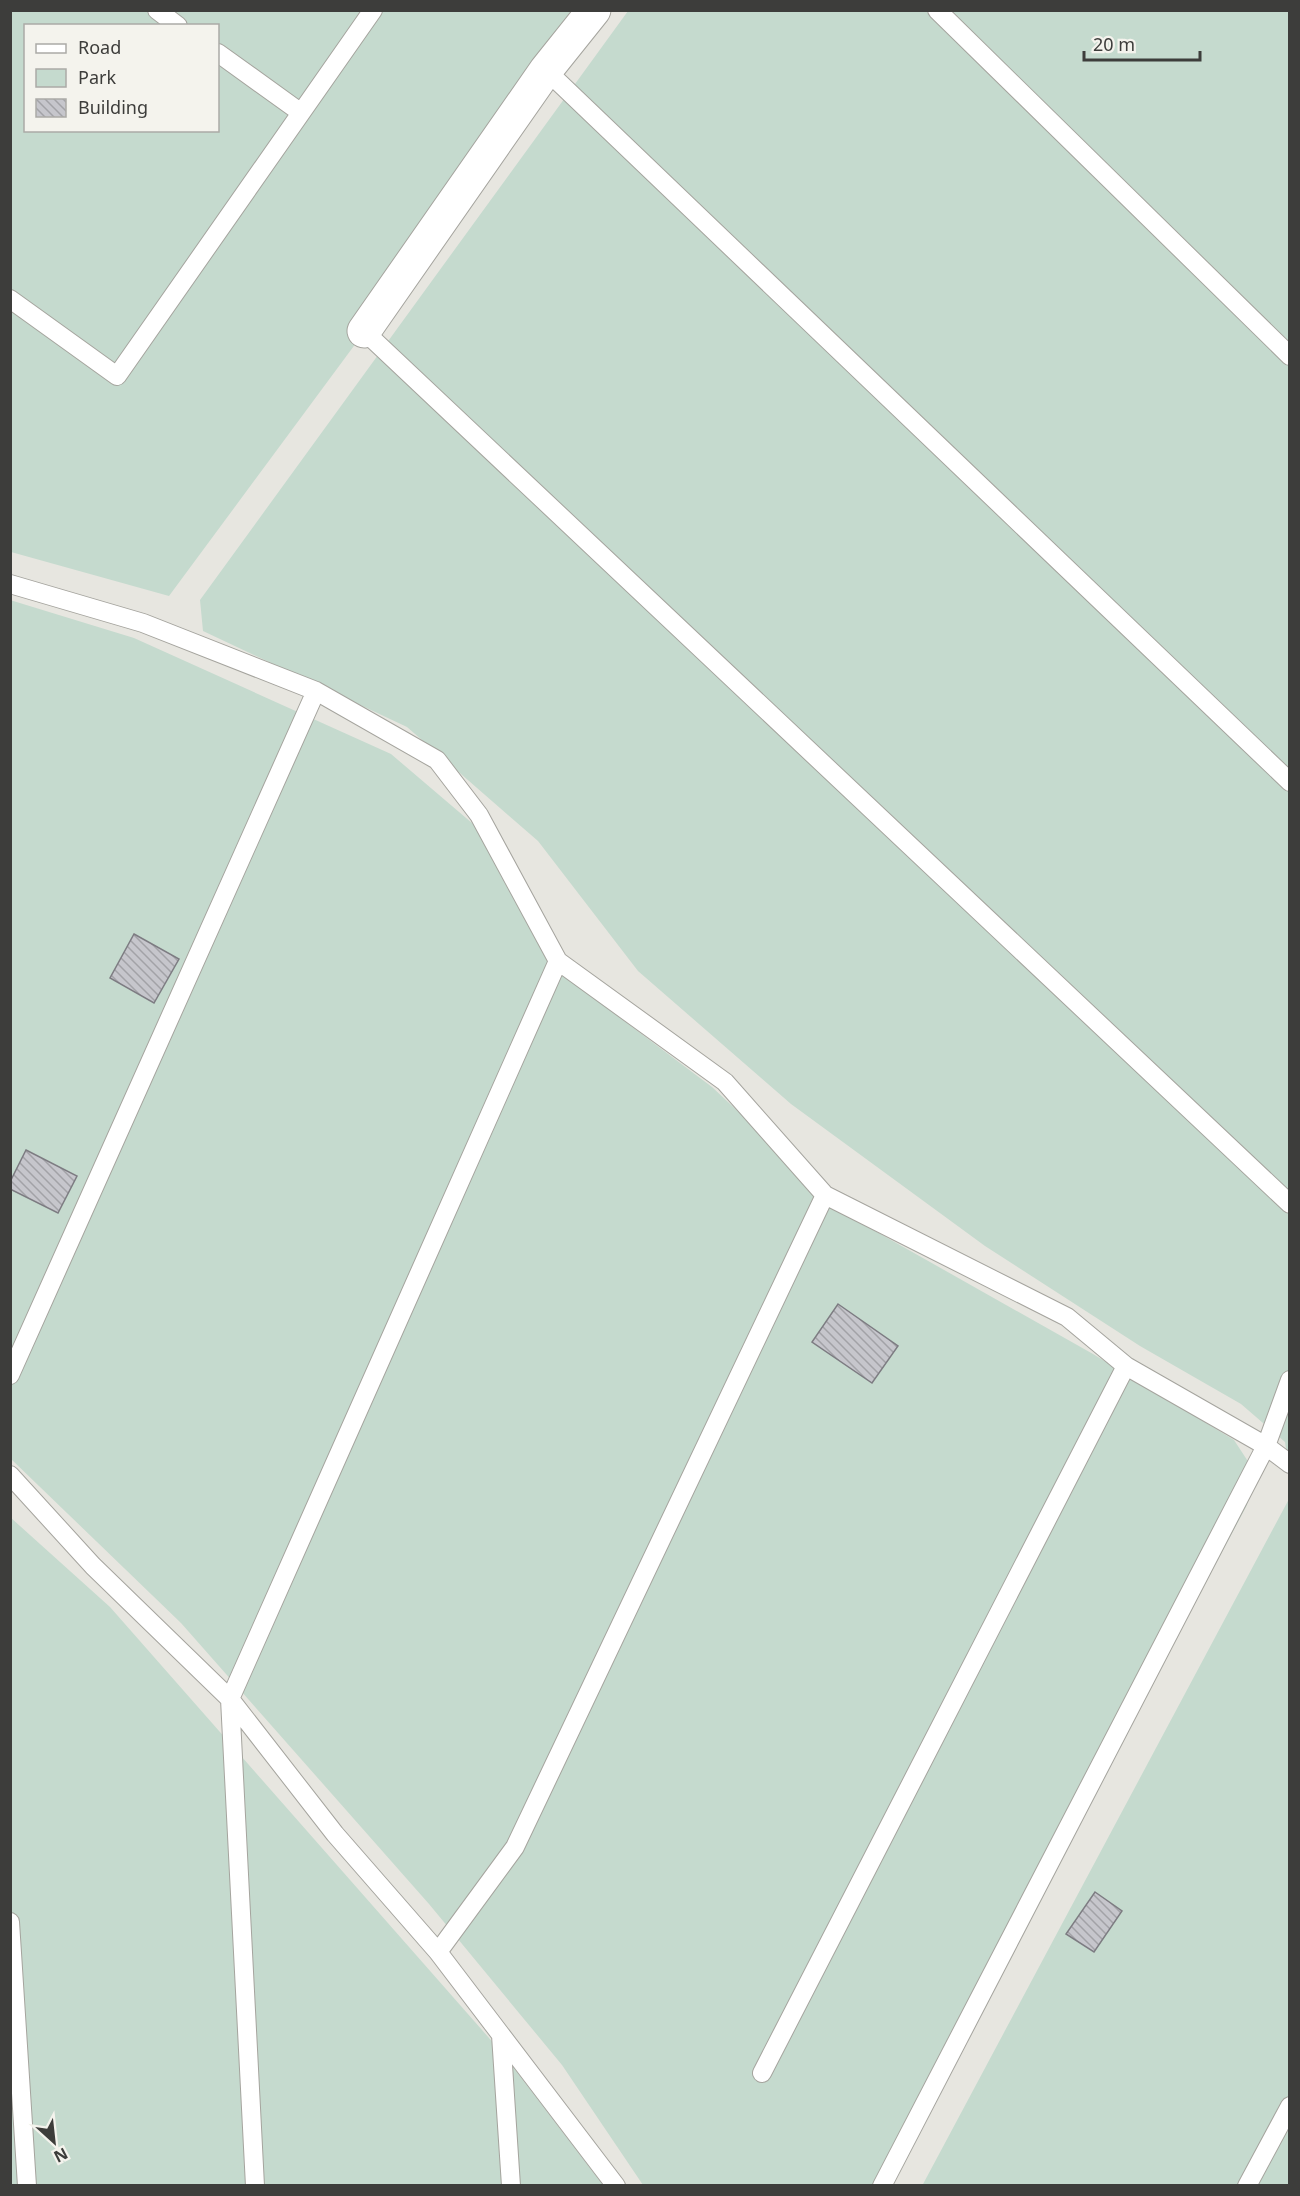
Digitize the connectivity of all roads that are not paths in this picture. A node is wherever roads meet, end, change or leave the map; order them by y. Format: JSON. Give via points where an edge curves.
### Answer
{"nodes":[{"id":1,"x":157,"y":10,"type":"edge"},
{"id":2,"x":373,"y":10,"type":"edge"},
{"id":3,"x":594,"y":10,"type":"edge"},
{"id":4,"x":937,"y":10,"type":"edge"},
{"id":5,"x":175,"y":24,"type":"edge"},
{"id":6,"x":219,"y":54,"type":"edge"},
{"id":7,"x":546,"y":70,"type":"junction"},
{"id":8,"x":300,"y":112,"type":"junction"},
{"id":9,"x":10,"y":299,"type":"edge"},
{"id":10,"x":364,"y":331,"type":"joint"},
{"id":11,"x":1290,"y":356,"type":"edge"},
{"id":12,"x":10,"y":584,"type":"edge"},
{"id":13,"x":316,"y":691,"type":"junction"},
{"id":14,"x":1290,"y":782,"type":"edge"},
{"id":15,"x":558,"y":961,"type":"junction"},
{"id":16,"x":825,"y":1195,"type":"junction"},
{"id":17,"x":1290,"y":1204,"type":"edge"},
{"id":18,"x":1126,"y":1366,"type":"junction"},
{"id":19,"x":10,"y":1375,"type":"edge"},
{"id":20,"x":1290,"y":1380,"type":"edge"},
{"id":21,"x":1266,"y":1446,"type":"junction"},
{"id":22,"x":1290,"y":1464,"type":"edge"},
{"id":23,"x":10,"y":1475,"type":"edge"},
{"id":24,"x":231,"y":1699,"type":"junction"},
{"id":25,"x":10,"y":1922,"type":"edge"},
{"id":26,"x":438,"y":1952,"type":"junction"},
{"id":27,"x":501,"y":2035,"type":"junction"},
{"id":28,"x":762,"y":2073,"type":"dead end"},
{"id":29,"x":1290,"y":2106,"type":"edge"},
{"id":30,"x":27,"y":2186,"type":"edge"},
{"id":31,"x":255,"y":2186,"type":"edge"},
{"id":32,"x":512,"y":2186,"type":"edge"},
{"id":33,"x":616,"y":2186,"type":"edge"},
{"id":34,"x":882,"y":2186,"type":"edge"},
{"id":35,"x":1246,"y":2186,"type":"edge"}],
"edges":[{"from":1,"to":5,"type":"lane"},
{"from":2,"to":8,"type":"lane"},
{"from":3,"to":7,"type":"street"},
{"from":4,"to":11,"type":"lane"},
{"from":6,"to":8,"type":"lane"},
{"from":7,"to":10,"type":"street"},
{"from":7,"to":14,"type":"lane"},
{"from":8,"to":9,"type":"lane","via":[[117,376]]},
{"from":10,"to":17,"type":"lane"},
{"from":12,"to":13,"type":"lane","via":[[143,623]]},
{"from":13,"to":15,"type":"lane","via":[[437,760],[479,815]]},
{"from":13,"to":19,"type":"lane"},
{"from":15,"to":16,"type":"lane","via":[[725,1082]]},
{"from":15,"to":24,"type":"lane"},
{"from":16,"to":18,"type":"lane","via":[[1067,1317]]},
{"from":16,"to":26,"type":"lane","via":[[515,1847]]},
{"from":18,"to":21,"type":"lane"},
{"from":18,"to":28,"type":"lane"},
{"from":20,"to":21,"type":"lane"},
{"from":21,"to":22,"type":"lane"},
{"from":21,"to":34,"type":"lane"},
{"from":23,"to":24,"type":"lane","via":[[93,1566]]},
{"from":24,"to":26,"type":"lane","via":[[335,1834]]},
{"from":24,"to":31,"type":"lane"},
{"from":25,"to":30,"type":"lane"},
{"from":26,"to":27,"type":"lane"},
{"from":27,"to":32,"type":"lane"},
{"from":27,"to":33,"type":"lane"},
{"from":29,"to":35,"type":"lane"}]}
